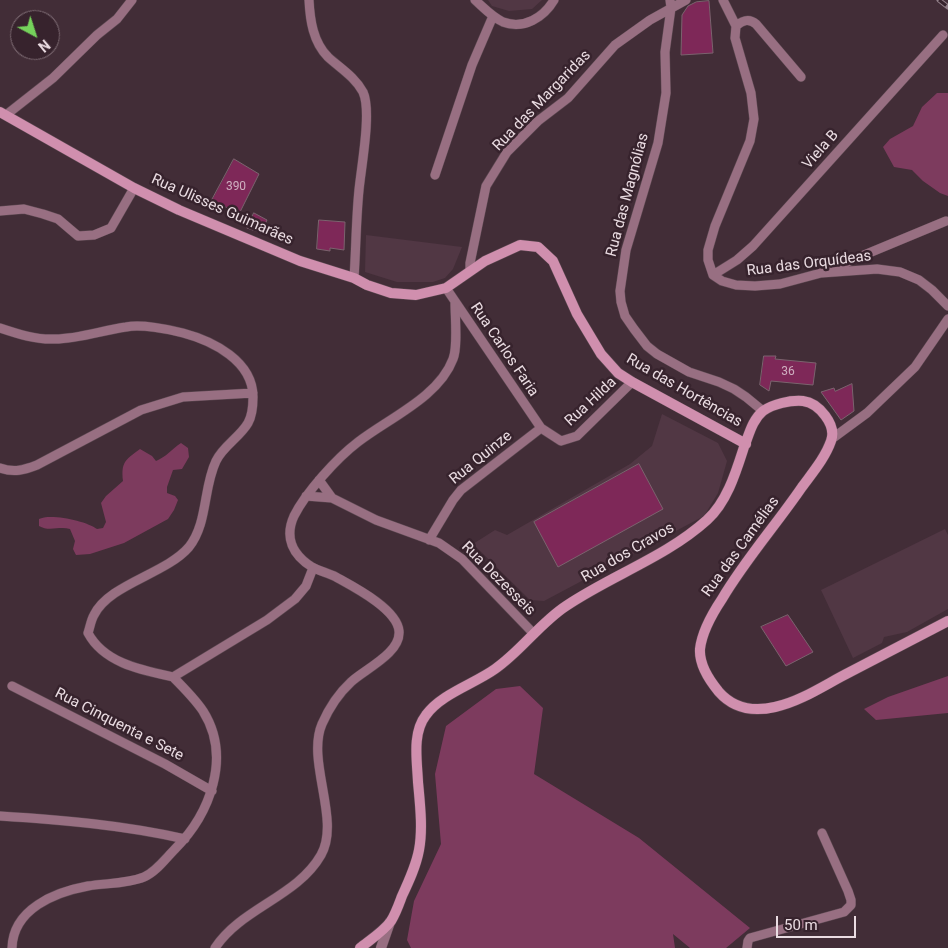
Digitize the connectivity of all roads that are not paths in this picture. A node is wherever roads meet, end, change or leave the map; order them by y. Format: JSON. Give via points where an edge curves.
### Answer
{"nodes":[{"id":1,"x":132,"y":0,"type":"edge"},
{"id":2,"x":309,"y":0,"type":"edge"},
{"id":3,"x":475,"y":0,"type":"edge"},
{"id":4,"x":554,"y":0,"type":"edge"},
{"id":5,"x":686,"y":0,"type":"edge"},
{"id":6,"x":723,"y":0,"type":"edge"},
{"id":7,"x":670,"y":4,"type":"edge"},
{"id":8,"x":493,"y":16,"type":"junction"},
{"id":9,"x":736,"y":26,"type":"junction"},
{"id":10,"x":943,"y":35,"type":"dead end"},
{"id":11,"x":801,"y":77,"type":"dead end"},
{"id":12,"x":3,"y":113,"type":"edge"},
{"id":13,"x":435,"y":175,"type":"dead end"},
{"id":14,"x":134,"y":188,"type":"junction"},
{"id":15,"x":0,"y":211,"type":"edge"},
{"id":16,"x":946,"y":221,"type":"dead end"},
{"id":17,"x":470,"y":271,"type":"junction"},
{"id":18,"x":821,"y":273,"type":"junction"},
{"id":19,"x":714,"y":275,"type":"junction"},
{"id":20,"x":354,"y":278,"type":"junction"},
{"id":21,"x":446,"y":288,"type":"junction"},
{"id":22,"x":456,"y":303,"type":"junction"},
{"id":23,"x":948,"y":306,"type":"edge"},
{"id":24,"x":948,"y":319,"type":"edge"},
{"id":25,"x":0,"y":328,"type":"edge"},
{"id":26,"x":632,"y":382,"type":"junction"},
{"id":27,"x":253,"y":393,"type":"junction"},
{"id":28,"x":763,"y":411,"type":"junction"},
{"id":29,"x":541,"y":428,"type":"junction"},
{"id":30,"x":833,"y":438,"type":"junction"},
{"id":31,"x":746,"y":444,"type":"junction"},
{"id":32,"x":0,"y":468,"type":"edge"},
{"id":33,"x":319,"y":480,"type":"junction"},
{"id":34,"x":306,"y":496,"type":"junction"},
{"id":35,"x":332,"y":498,"type":"junction"},
{"id":36,"x":429,"y":540,"type":"junction"},
{"id":37,"x":314,"y":568,"type":"junction"},
{"id":38,"x":948,"y":622,"type":"edge"},
{"id":39,"x":534,"y":634,"type":"junction"},
{"id":40,"x":173,"y":677,"type":"junction"},
{"id":41,"x":12,"y":686,"type":"dead end"},
{"id":42,"x":212,"y":791,"type":"junction"},
{"id":43,"x":0,"y":816,"type":"edge"},
{"id":44,"x":822,"y":833,"type":"dead end"},
{"id":45,"x":185,"y":839,"type":"junction"},
{"id":46,"x":390,"y":922,"type":"junction"},
{"id":47,"x":12,"y":948,"type":"edge"},
{"id":48,"x":215,"y":948,"type":"edge"},
{"id":49,"x":360,"y":948,"type":"edge"},
{"id":50,"x":381,"y":948,"type":"edge"},
{"id":51,"x":747,"y":948,"type":"edge"}],
"edges":[{"from":1,"to":12,"type":"street","via":[[117,20],[53,78]]},
{"from":2,"to":20,"type":"street","via":[[310,17],[318,42],[326,55],[353,78],[363,92],[366,104]]},
{"from":3,"to":8,"type":"street"},
{"from":4,"to":8,"type":"street","via":[[543,15],[528,22],[513,24]]},
{"from":5,"to":7,"type":"street"},
{"from":6,"to":9,"type":"street"},
{"from":7,"to":17,"type":"street","name":"Rua das Margaridas","via":[[615,45],[568,98],[507,152],[486,186]]},
{"from":7,"to":28,"type":"street","name":"Rua das Magnólias","via":[[665,52],[666,93],[658,143],[626,250],[620,302],[634,329],[657,354],[689,372],[734,390]]},
{"from":8,"to":13,"type":"street","via":[[465,83]]},
{"from":9,"to":11,"type":"street","via":[[751,20]]},
{"from":9,"to":19,"type":"street","via":[[735,38],[751,93],[754,119],[750,141],[708,250]]},
{"from":10,"to":19,"type":"street","name":"Viela B","via":[[753,246]]},
{"from":12,"to":14,"type":"main road","name":"Rua Ulisses Guimarães"},
{"from":14,"to":15,"type":"street","via":[[111,228],[94,236],[78,236],[58,220],[43,214],[24,209]]},
{"from":14,"to":20,"type":"main road","name":"Rua Ulisses Guimarães","via":[[231,233]]},
{"from":16,"to":18,"type":"street"},
{"from":17,"to":21,"type":"main road","name":"Rua das Hortências"},
{"from":17,"to":26,"type":"main road","name":"Rua das Hortências","via":[[484,261],[520,246],[530,245],[543,250],[553,261],[577,314],[601,354]]},
{"from":18,"to":19,"type":"street","name":"Rua das Orquídeas","via":[[780,284],[755,286],[736,285]]},
{"from":18,"to":23,"type":"street","name":"Rua das Orquídeas","via":[[877,269],[900,272],[919,280]]},
{"from":20,"to":21,"type":"main road","name":"Rua Ulisses Guimarães","via":[[391,293],[416,295]]},
{"from":21,"to":22,"type":"street","name":"Rua Carlos Faria"},
{"from":22,"to":29,"type":"street","name":"Rua Carlos Faria"},
{"from":22,"to":33,"type":"street","via":[[454,356],[438,385],[356,443]]},
{"from":24,"to":30,"type":"street","via":[[915,367],[867,413]]},
{"from":25,"to":27,"type":"street","via":[[56,339],[128,326],[182,332],[226,352],[239,362],[248,374]]},
{"from":26,"to":29,"type":"street","name":"Rua Hilda","via":[[577,436],[561,441]]},
{"from":26,"to":31,"type":"main road","name":"Rua das Hortências"},
{"from":27,"to":32,"type":"street","via":[[183,397],[141,410],[37,465],[19,471]]},
{"from":27,"to":40,"type":"street","via":[[249,422],[216,460],[197,534],[188,548],[108,598],[94,614],[88,633],[94,645],[127,665]]},
{"from":28,"to":30,"type":"main road","via":[[785,402],[810,403],[830,423]]},
{"from":28,"to":31,"type":"main road","name":"Rua dos Cravos","via":[[751,426]]},
{"from":29,"to":36,"type":"street","name":"Rua Quinze","via":[[461,490]]},
{"from":30,"to":38,"type":"main road","name":"Rua das Camélias","via":[[821,462],[733,580],[712,615],[700,648],[705,672],[716,688],[735,705],[755,709],[776,706],[802,697]]},
{"from":31,"to":39,"type":"main road","name":"Rua dos Cravos","via":[[725,497],[711,517],[679,543],[570,603]]},
{"from":33,"to":34,"type":"street"},
{"from":33,"to":35,"type":"street","name":"Rua Dezesseis"},
{"from":34,"to":35,"type":"street","name":"Rua Dezesseis"},
{"from":34,"to":37,"type":"street","via":[[293,518],[290,540],[293,549]]},
{"from":35,"to":36,"type":"street","name":"Rua Dezesseis","via":[[376,520]]},
{"from":36,"to":39,"type":"street","name":"Rua Dezesseis","via":[[440,543],[462,559]]},
{"from":37,"to":40,"type":"street","via":[[306,586],[281,610]]},
{"from":37,"to":48,"type":"street","via":[[334,576],[385,608],[395,618],[398,640],[391,651],[342,692],[320,728],[318,742],[326,830],[321,854],[294,884],[232,929]]},
{"from":39,"to":46,"type":"main road","name":"Rua dos Cravos","via":[[498,667],[436,705],[425,716],[418,732],[416,753],[419,852]]},
{"from":40,"to":42,"type":"street","via":[[203,711],[211,727],[217,753],[217,773]]},
{"from":41,"to":42,"type":"street","name":"Rua Cinquenta e Sete"},
{"from":42,"to":45,"type":"street"},
{"from":43,"to":45,"type":"street","via":[[107,825]]},
{"from":44,"to":51,"type":"street","via":[[851,905],[844,912],[750,938]]},
{"from":45,"to":47,"type":"street","via":[[145,876],[68,891],[38,904],[21,920]]},
{"from":46,"to":49,"type":"main road"},
{"from":46,"to":50,"type":"street"}]}
